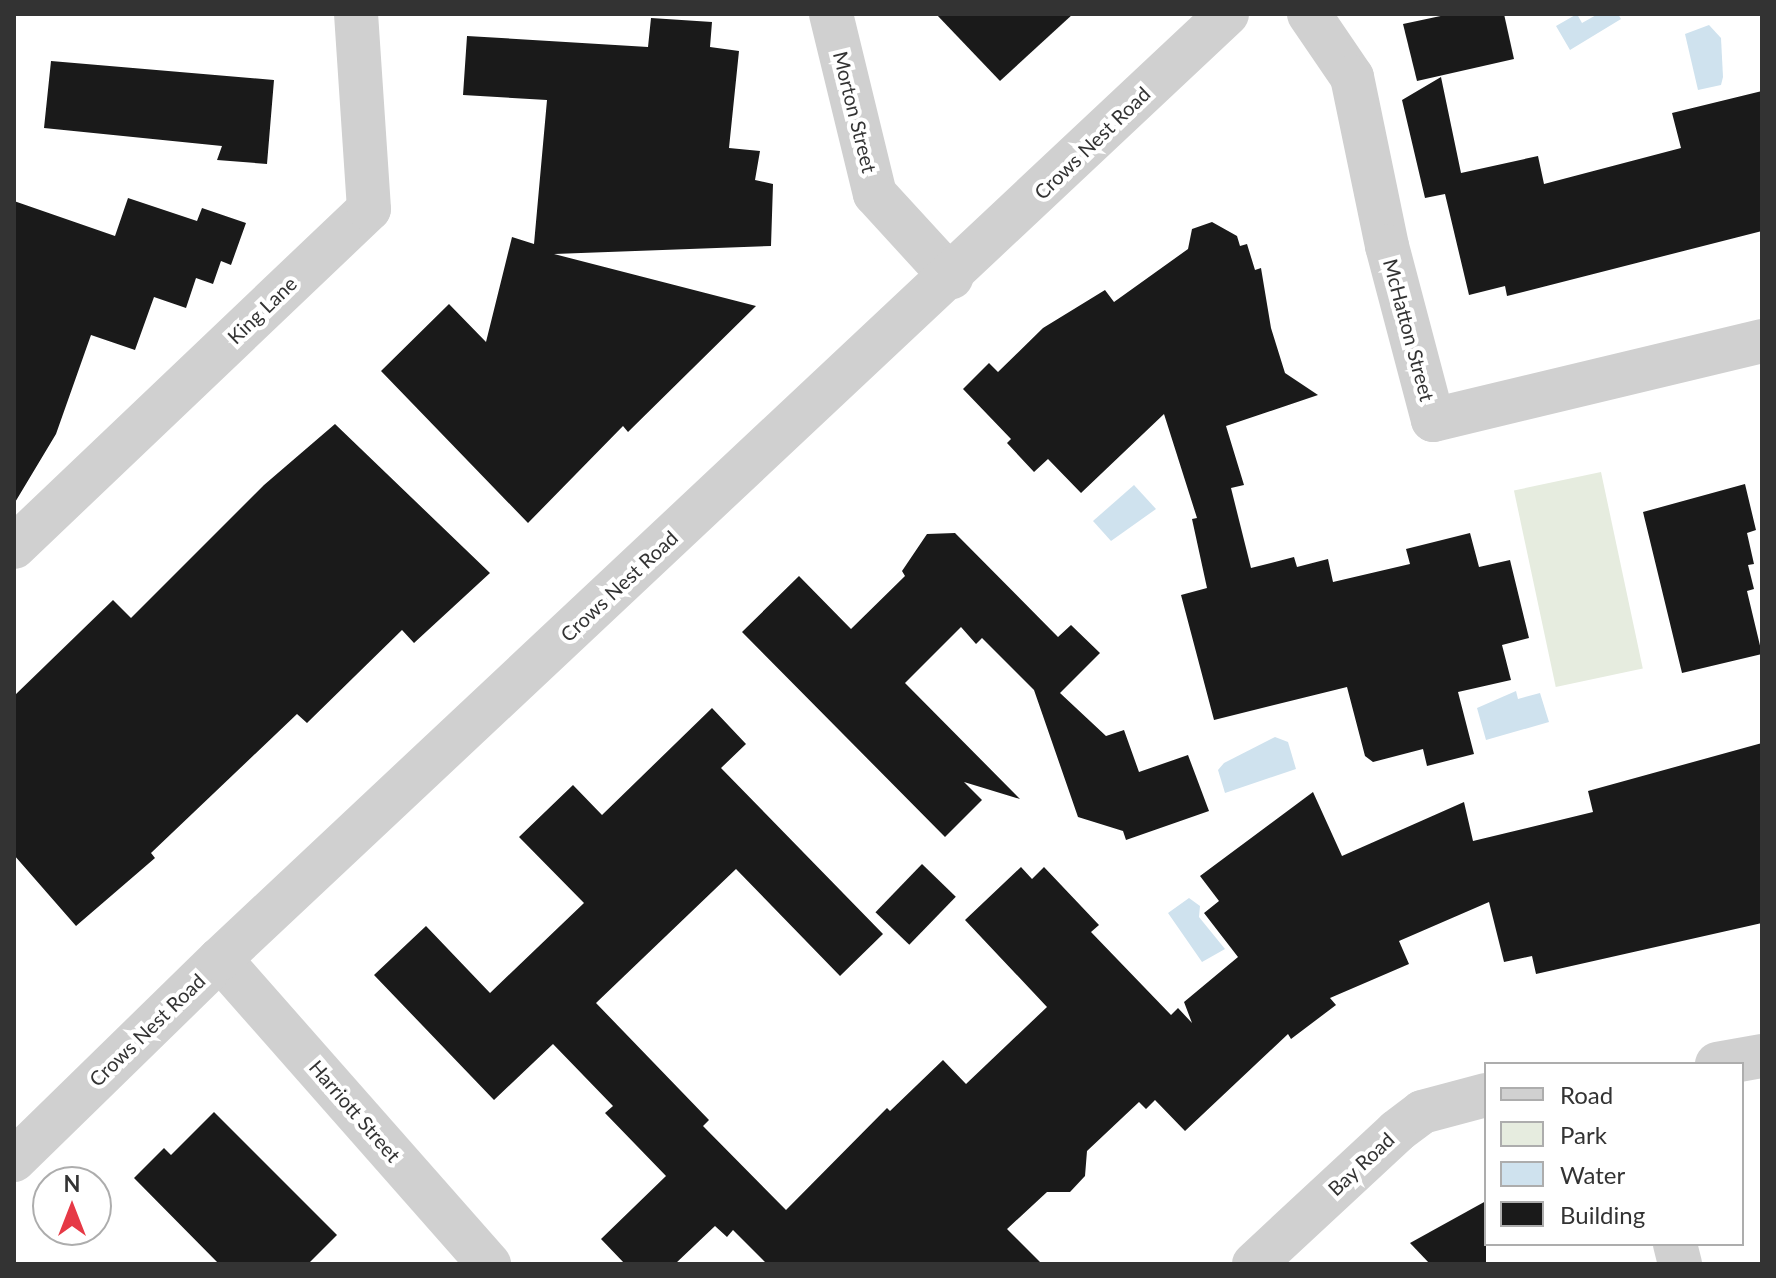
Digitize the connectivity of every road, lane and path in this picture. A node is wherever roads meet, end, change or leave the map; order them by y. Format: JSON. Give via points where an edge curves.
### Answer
{"nodes":[{"id":1,"x":356,"y":14,"type":"edge"},
{"id":2,"x":831,"y":14,"type":"edge"},
{"id":3,"x":1227,"y":14,"type":"edge"},
{"id":4,"x":1309,"y":14,"type":"edge"},
{"id":5,"x":951,"y":277,"type":"junction"},
{"id":6,"x":1762,"y":341,"type":"edge"},
{"id":7,"x":14,"y":547,"type":"edge"},
{"id":8,"x":220,"y":959,"type":"junction"},
{"id":9,"x":1762,"y":1056,"type":"edge"},
{"id":10,"x":1728,"y":1062,"type":"edge"},
{"id":11,"x":1484,"y":1096,"type":"edge"},
{"id":12,"x":14,"y":1160,"type":"edge"},
{"id":13,"x":489,"y":1264,"type":"edge"},
{"id":14,"x":1254,"y":1264,"type":"edge"}],
"edges":[{"from":1,"to":7,"type":"street","name":"King Lane","via":[[369,209]]},
{"from":2,"to":5,"type":"street","name":"Morton Street","via":[[875,194]]},
{"from":3,"to":5,"type":"street","name":"Crows Nest Road"},
{"from":4,"to":6,"type":"street","name":"McHatton Street","via":[[1352,77],[1387,246],[1433,420]]},
{"from":5,"to":8,"type":"street","name":"Crows Nest Road"},
{"from":8,"to":12,"type":"street","name":"Crows Nest Road"},
{"from":8,"to":13,"type":"street","name":"Harriott Street"},
{"from":9,"to":10,"type":"street"},
{"from":11,"to":14,"type":"street","name":"Bay Road","via":[[1422,1112]]}]}
